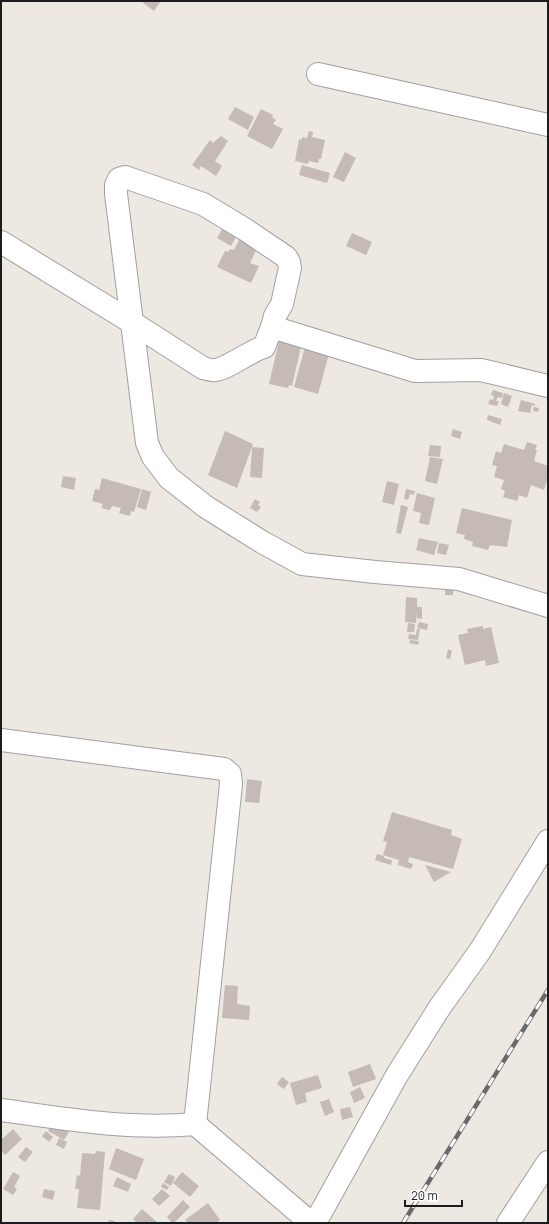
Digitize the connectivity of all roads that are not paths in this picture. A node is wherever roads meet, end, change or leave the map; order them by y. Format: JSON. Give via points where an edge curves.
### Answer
{"nodes":[{"id":1,"x":318,"y":74,"type":"dead end"},
{"id":2,"x":548,"y":125,"type":"edge"},
{"id":3,"x":1,"y":242,"type":"edge"},
{"id":4,"x":133,"y":323,"type":"junction"},
{"id":5,"x":272,"y":327,"type":"junction"},
{"id":6,"x":548,"y":386,"type":"edge"},
{"id":7,"x":548,"y":606,"type":"edge"},
{"id":8,"x":1,"y":740,"type":"edge"},
{"id":9,"x":548,"y":841,"type":"edge"},
{"id":10,"x":1,"y":1110,"type":"edge"},
{"id":11,"x":195,"y":1124,"type":"junction"},
{"id":12,"x":548,"y":1162,"type":"edge"},
{"id":13,"x":311,"y":1223,"type":"edge"},
{"id":14,"x":315,"y":1223,"type":"edge"},
{"id":15,"x":508,"y":1223,"type":"edge"}],
"edges":[{"from":1,"to":2,"type":"street"},
{"from":3,"to":4,"type":"street"},
{"from":4,"to":5,"type":"street","via":[[203,368],[216,370],[264,347]]},
{"from":4,"to":5,"type":"street","via":[[116,194],[119,179],[125,177],[203,204],[286,257],[290,262],[290,268],[282,304]]},
{"from":4,"to":7,"type":"street","via":[[147,443],[153,457],[169,478],[206,507],[302,564],[459,579]]},
{"from":5,"to":6,"type":"street","via":[[415,371],[481,370]]},
{"from":8,"to":11,"type":"street","via":[[224,769],[230,774]]},
{"from":9,"to":14,"type":"street","via":[[480,951],[440,1007],[397,1075]]},
{"from":10,"to":11,"type":"street","via":[[142,1127]]},
{"from":11,"to":13,"type":"street"},
{"from":12,"to":15,"type":"street"}]}
